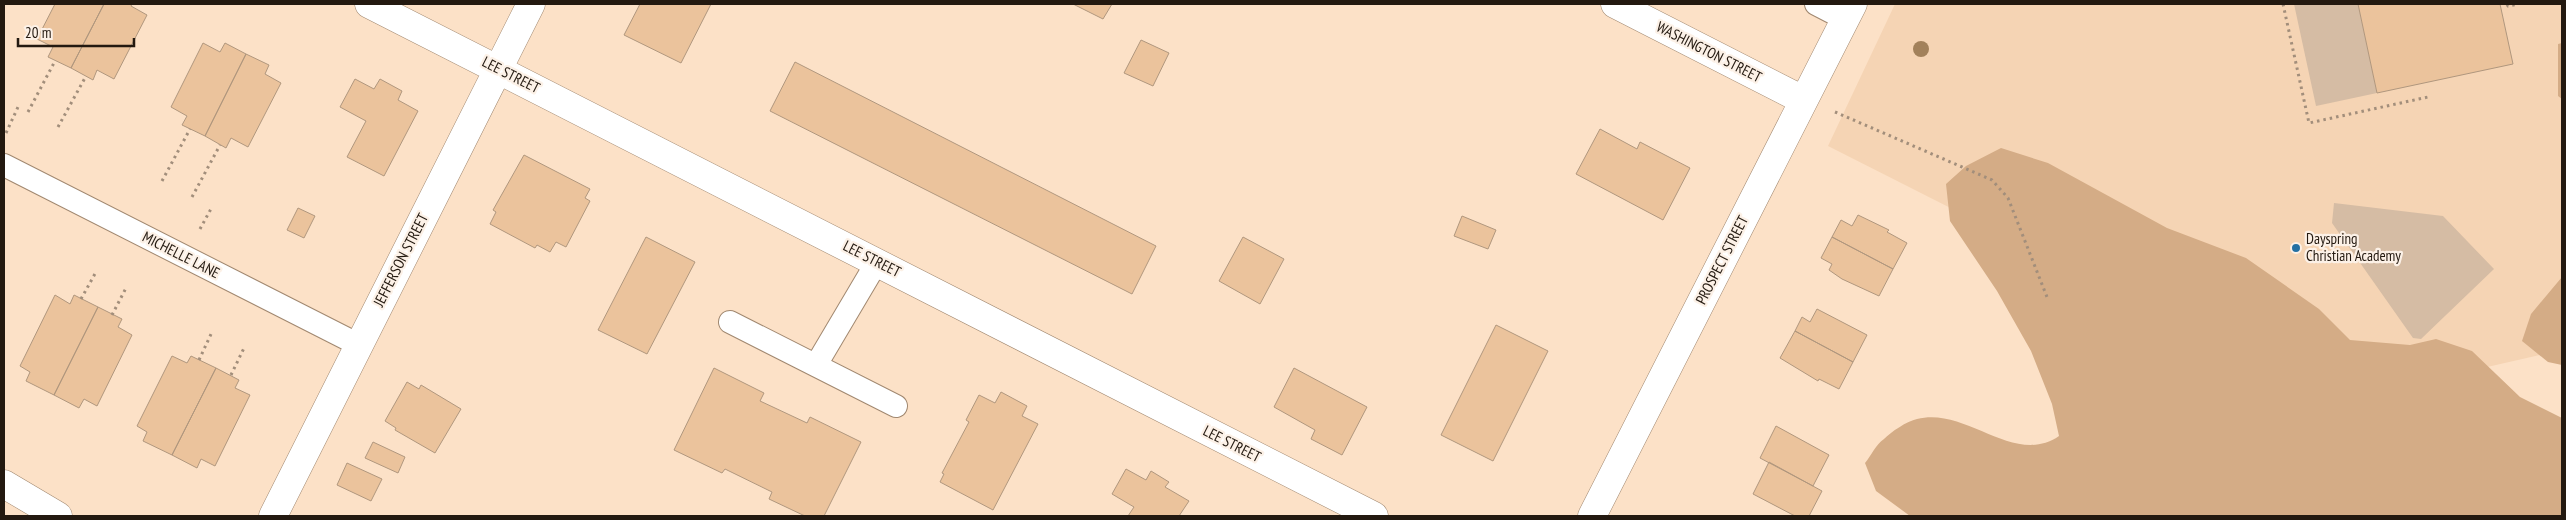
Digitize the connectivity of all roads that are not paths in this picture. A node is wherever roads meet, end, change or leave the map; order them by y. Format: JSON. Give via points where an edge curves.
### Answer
{"nodes":[{"id":1,"x":369,"y":4,"type":"edge"},
{"id":2,"x":531,"y":4,"type":"edge"},
{"id":3,"x":1615,"y":4,"type":"edge"},
{"id":4,"x":1816,"y":4,"type":"edge"},
{"id":5,"x":1849,"y":11,"type":"edge"},
{"id":6,"x":498,"y":68,"type":"junction"},
{"id":7,"x":1803,"y":100,"type":"junction"},
{"id":8,"x":4,"y":165,"type":"edge"},
{"id":9,"x":877,"y":262,"type":"junction"},
{"id":10,"x":730,"y":322,"type":"dead end"},
{"id":11,"x":359,"y":345,"type":"junction"},
{"id":12,"x":816,"y":366,"type":"junction"},
{"id":13,"x":896,"y":406,"type":"dead end"},
{"id":14,"x":4,"y":484,"type":"edge"},
{"id":15,"x":58,"y":516,"type":"edge"},
{"id":16,"x":273,"y":516,"type":"edge"},
{"id":17,"x":1374,"y":516,"type":"edge"},
{"id":18,"x":1592,"y":516,"type":"edge"}],
"edges":[{"from":1,"to":6,"type":"street","name":"LEE STREET"},
{"from":2,"to":6,"type":"street","name":"JEFFERSON STREET"},
{"from":3,"to":7,"type":"street","name":"WASHINGTON STREET"},
{"from":4,"to":5,"type":"lane"},
{"from":5,"to":7,"type":"street","name":"PROSPECT STREET"},
{"from":6,"to":9,"type":"street","name":"LEE STREET"},
{"from":6,"to":11,"type":"street","name":"JEFFERSON STREET"},
{"from":7,"to":18,"type":"street","name":"PROSPECT STREET"},
{"from":8,"to":11,"type":"lane","name":"MICHELLE LANE"},
{"from":9,"to":12,"type":"lane"},
{"from":9,"to":17,"type":"street","name":"LEE STREET"},
{"from":10,"to":12,"type":"lane"},
{"from":11,"to":16,"type":"street","name":"JEFFERSON STREET"},
{"from":12,"to":13,"type":"lane"},
{"from":14,"to":15,"type":"street"}]}
